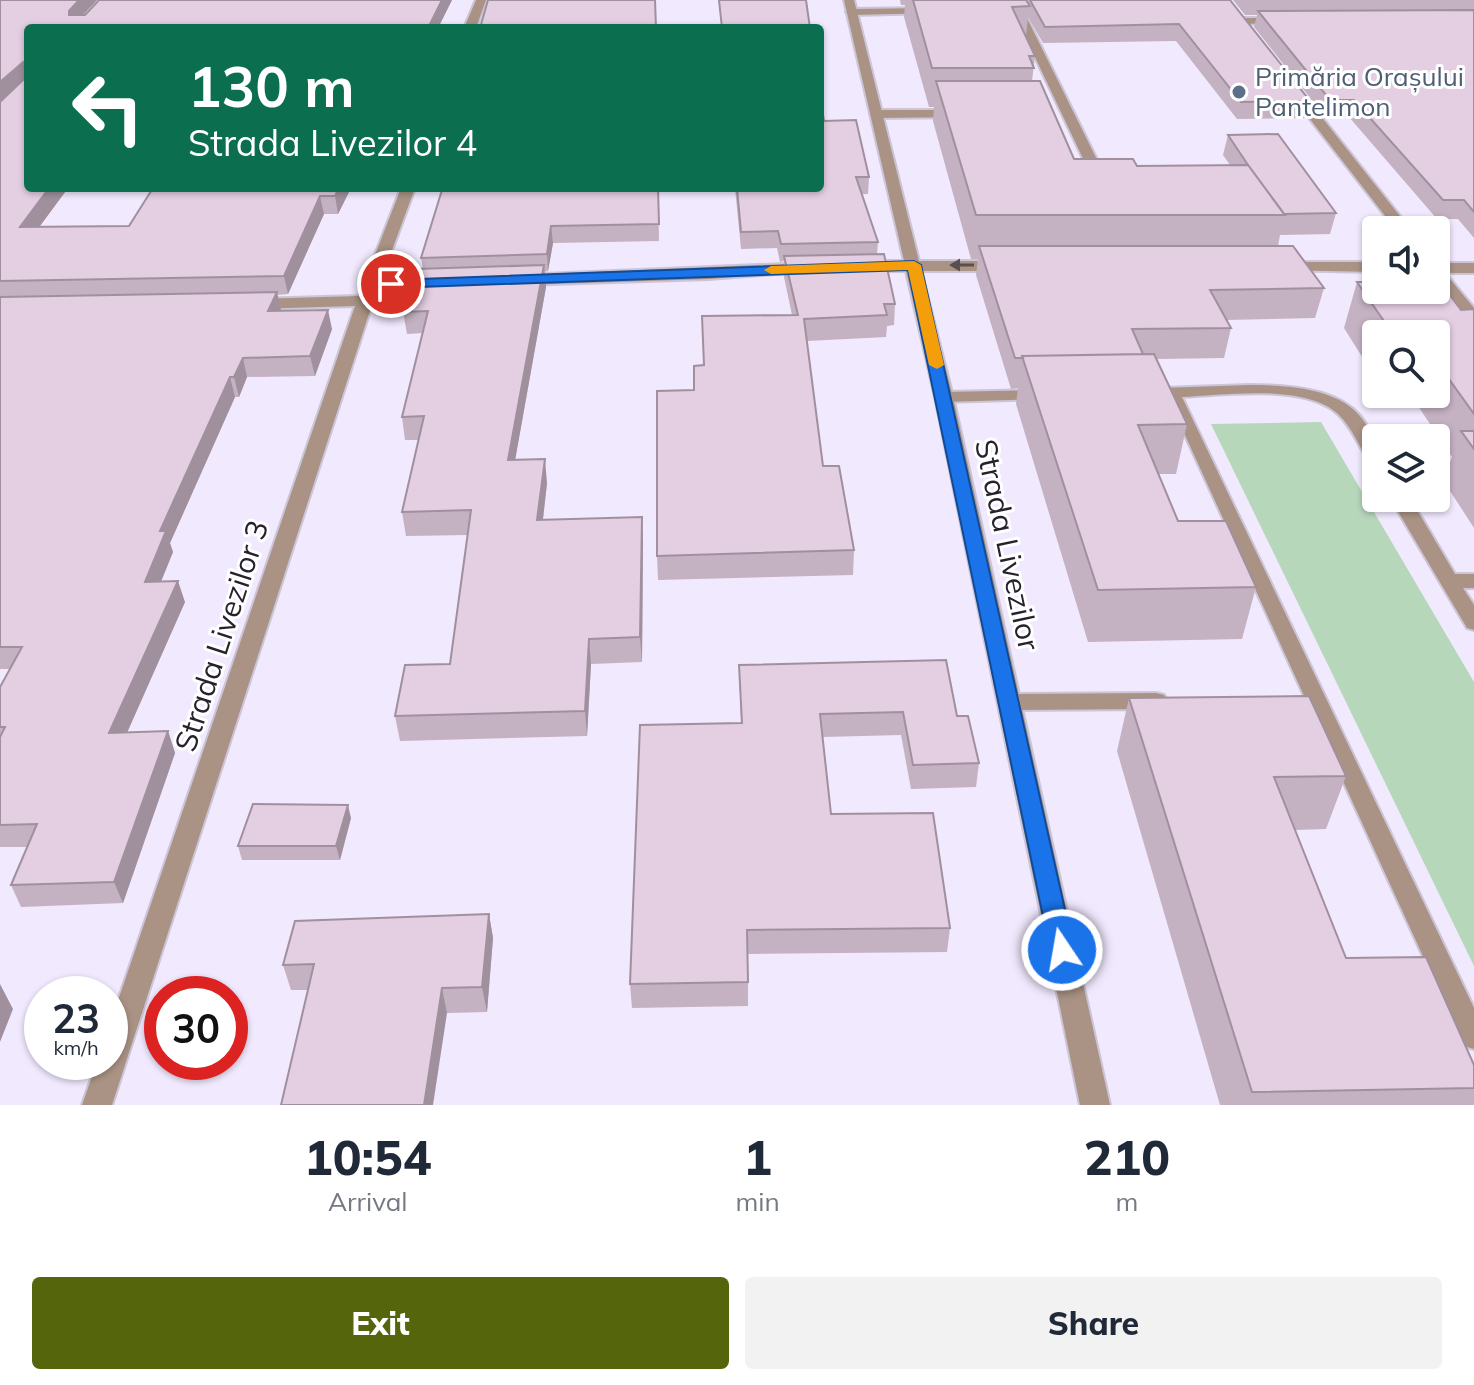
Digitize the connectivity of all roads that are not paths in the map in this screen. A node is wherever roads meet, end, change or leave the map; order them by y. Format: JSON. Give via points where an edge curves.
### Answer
{"nodes":[{"id":1,"x":481,"y":0,"type":"edge"},
{"id":2,"x":1016,"y":5,"type":"edge"},
{"id":3,"x":850,"y":6,"type":"edge"},
{"id":4,"x":1003,"y":10,"type":"edge"},
{"id":5,"x":942,"y":11,"type":"edge"},
{"id":6,"x":1302,"y":21,"type":"edge"},
{"id":7,"x":472,"y":24,"type":"edge"},
{"id":8,"x":1249,"y":33,"type":"edge"},
{"id":9,"x":1288,"y":83,"type":"edge"},
{"id":10,"x":876,"y":114,"type":"junction"},
{"id":11,"x":972,"y":114,"type":"edge"},
{"id":12,"x":1052,"y":114,"type":"edge"},
{"id":13,"x":1068,"y":114,"type":"junction"},
{"id":14,"x":1102,"y":184,"type":"edge"},
{"id":15,"x":406,"y":192,"type":"edge"},
{"id":16,"x":1393,"y":216,"type":"edge"},
{"id":17,"x":914,"y":265,"type":"junction"},
{"id":18,"x":1025,"y":266,"type":"edge"},
{"id":19,"x":1264,"y":267,"type":"edge"},
{"id":20,"x":1362,"y":267,"type":"edge"},
{"id":21,"x":1474,"y":268,"type":"edge"},
{"id":22,"x":1450,"y":269,"type":"edge"},
{"id":23,"x":506,"y":280,"type":"edge"},
{"id":24,"x":459,"y":282,"type":"edge"},
{"id":25,"x":1450,"y":287,"type":"edge"},
{"id":26,"x":368,"y":293,"type":"junction"},
{"id":27,"x":230,"y":304,"type":"edge"},
{"id":28,"x":1474,"y":319,"type":"edge"},
{"id":29,"x":1142,"y":393,"type":"edge"},
{"id":30,"x":1172,"y":393,"type":"junction"},
{"id":31,"x":1066,"y":395,"type":"edge"},
{"id":32,"x":944,"y":397,"type":"junction"},
{"id":33,"x":1362,"y":434,"type":"edge"},
{"id":34,"x":1408,"y":512,"type":"edge"},
{"id":35,"x":1448,"y":581,"type":"junction"},
{"id":36,"x":1474,"y":581,"type":"edge"},
{"id":37,"x":1474,"y":623,"type":"edge"},
{"id":38,"x":1285,"y":700,"type":"edge"},
{"id":39,"x":1316,"y":700,"type":"junction"},
{"id":40,"x":1178,"y":701,"type":"edge"},
{"id":41,"x":1010,"y":702,"type":"junction"},
{"id":42,"x":1474,"y":1037,"type":"edge"},
{"id":43,"x":97,"y":1105,"type":"edge"},
{"id":44,"x":1095,"y":1105,"type":"edge"}],
"edges":[{"from":1,"to":7,"type":"street"},
{"from":2,"to":4,"type":"street"},
{"from":2,"to":13,"type":"street"},
{"from":3,"to":5,"type":"street"},
{"from":3,"to":10,"type":"street","name":"Strada Livezilor"},
{"from":6,"to":8,"type":"street","via":[[1235,16]]},
{"from":9,"to":16,"type":"street"},
{"from":10,"to":11,"type":"street"},
{"from":10,"to":17,"type":"street","name":"Strada Livezilor"},
{"from":12,"to":13,"type":"street"},
{"from":13,"to":14,"type":"street"},
{"from":15,"to":26,"type":"street","name":"Strada Livezilor 3"},
{"from":18,"to":17,"type":"street","one_way":true},
{"from":17,"to":23,"type":"street"},
{"from":17,"to":32,"type":"street","name":"Strada Livezilor"},
{"from":19,"to":20,"type":"street"},
{"from":21,"to":22,"type":"street"},
{"from":24,"to":26,"type":"street"},
{"from":25,"to":28,"type":"street"},
{"from":26,"to":27,"type":"street"},
{"from":26,"to":43,"type":"street","name":"Strada Livezilor 3"},
{"from":29,"to":30,"type":"street"},
{"from":30,"to":33,"type":"street","via":[[1296,391],[1328,399],[1353,418]]},
{"from":30,"to":39,"type":"street"},
{"from":31,"to":32,"type":"street"},
{"from":32,"to":41,"type":"street","name":"Strada Livezilor"},
{"from":34,"to":35,"type":"street"},
{"from":35,"to":36,"type":"street"},
{"from":35,"to":37,"type":"street"},
{"from":38,"to":39,"type":"street"},
{"from":39,"to":42,"type":"street"},
{"from":40,"to":41,"type":"street"},
{"from":41,"to":44,"type":"street","name":"Strada Livezilor"}]}
